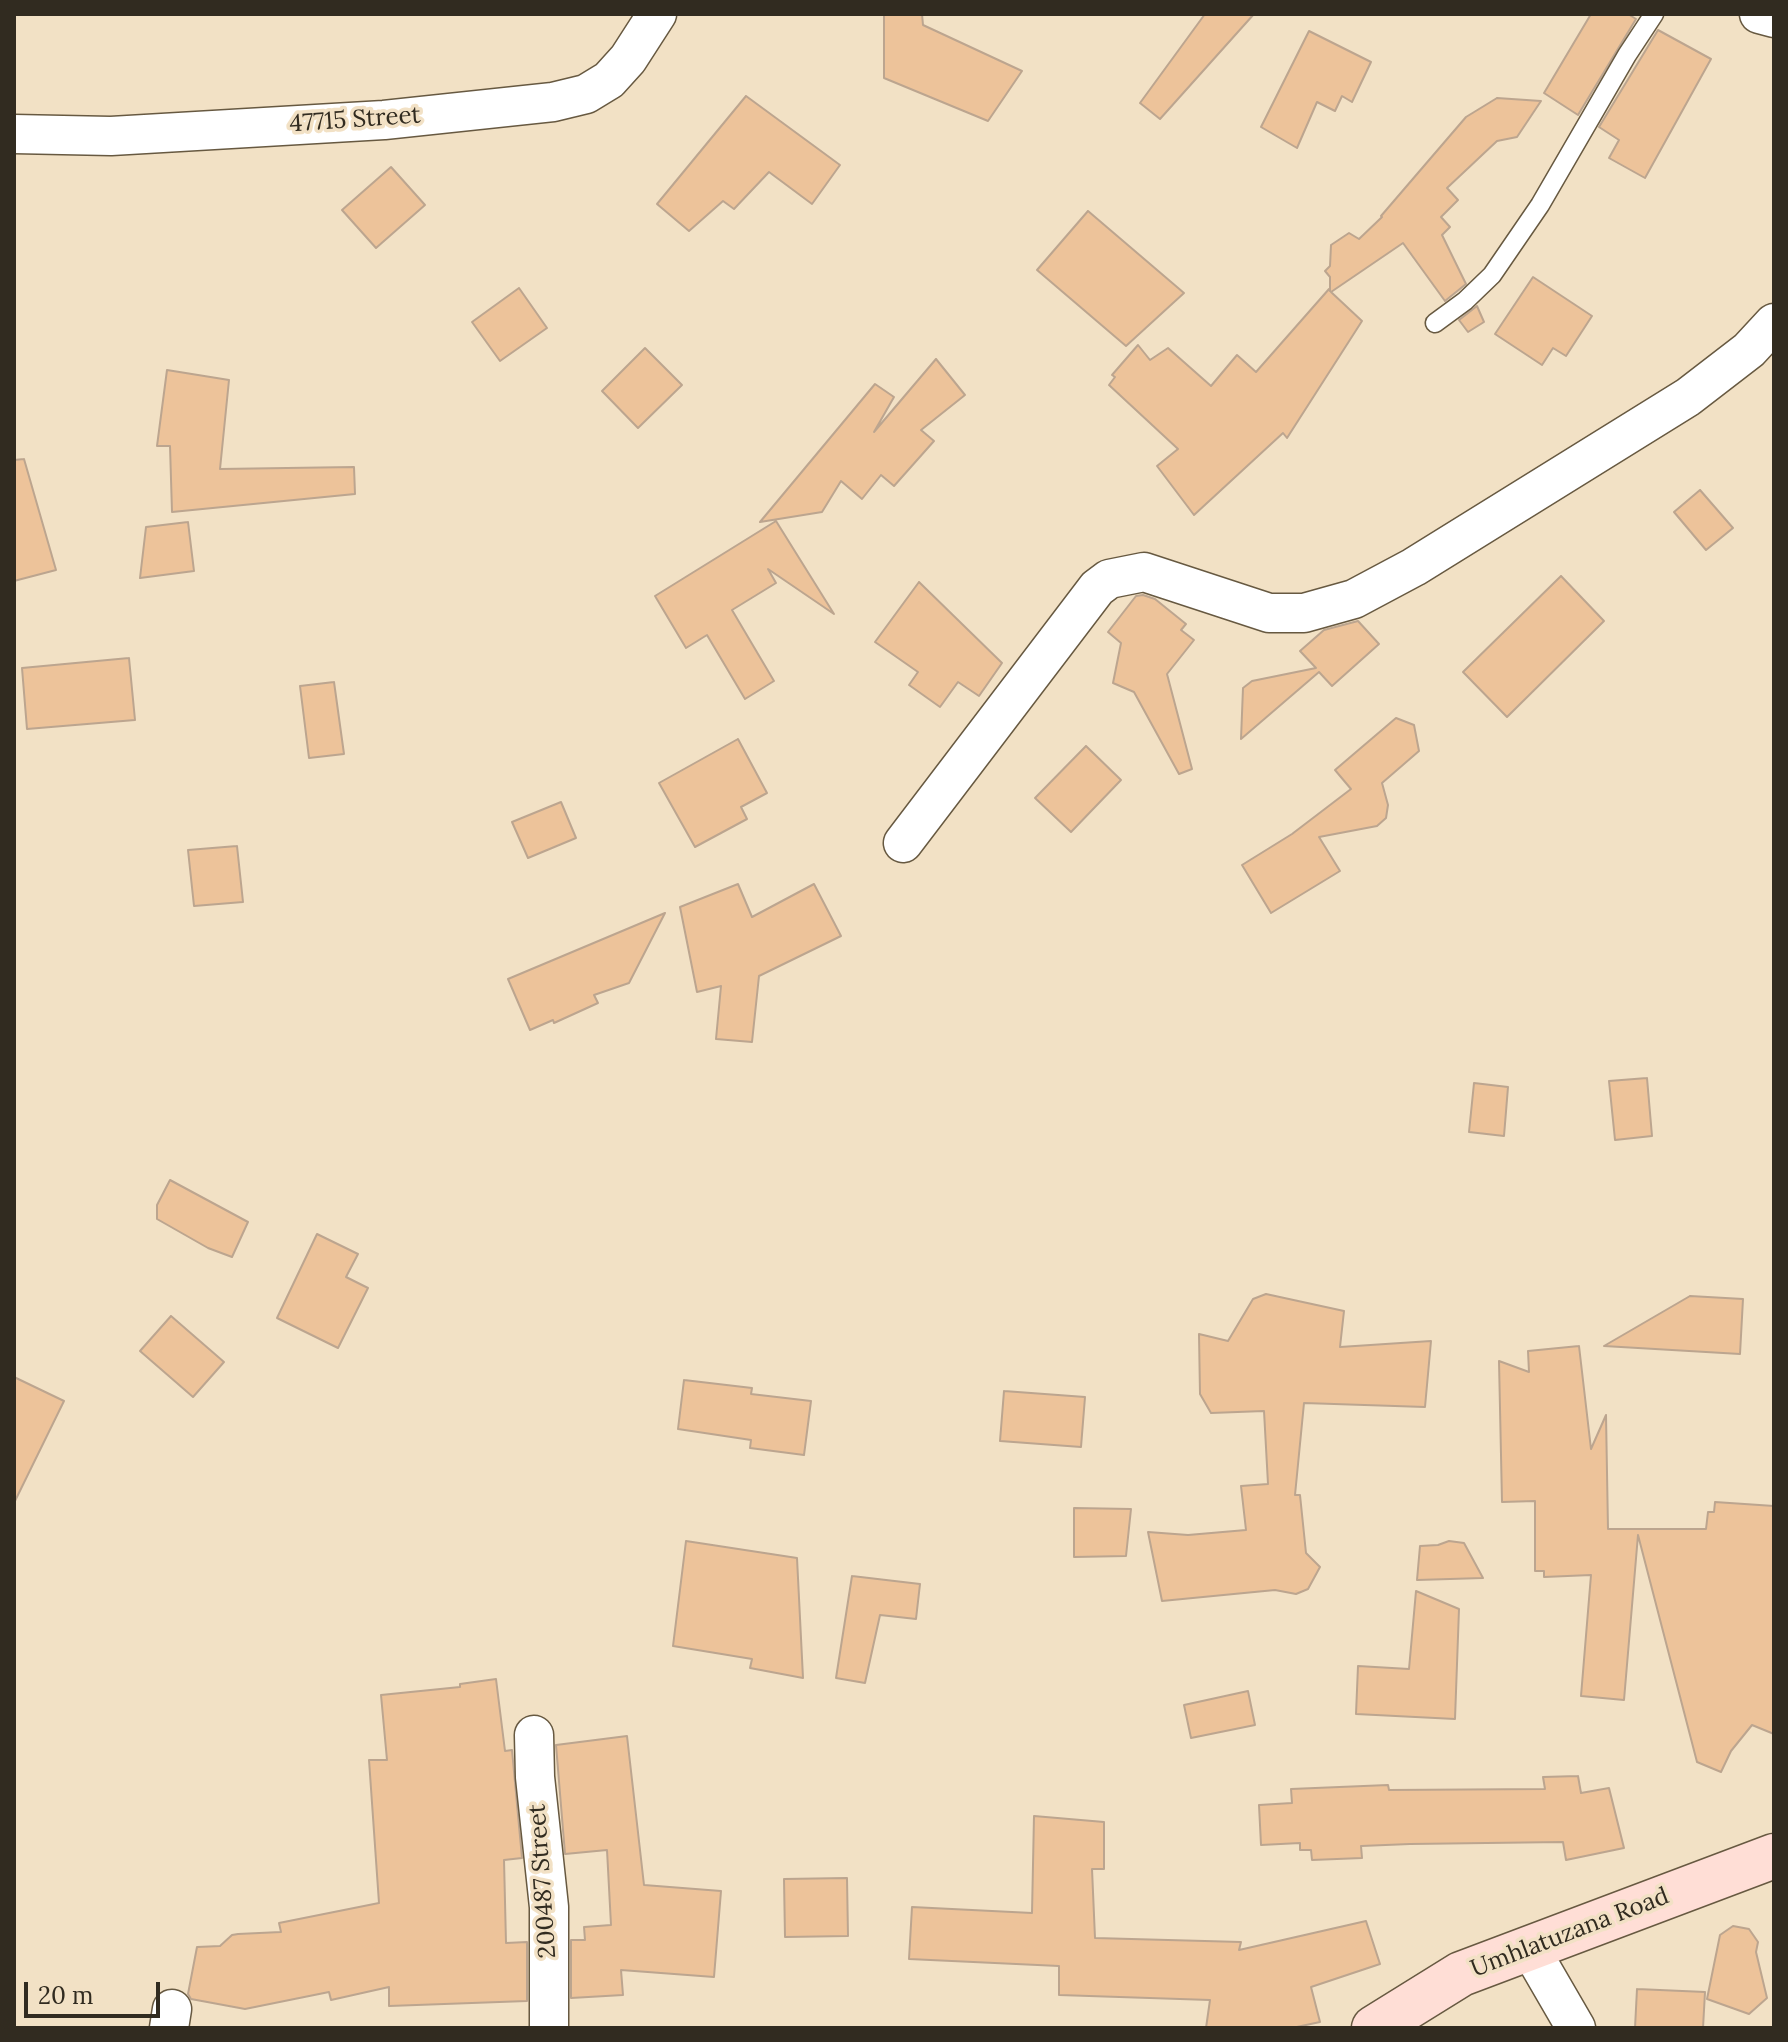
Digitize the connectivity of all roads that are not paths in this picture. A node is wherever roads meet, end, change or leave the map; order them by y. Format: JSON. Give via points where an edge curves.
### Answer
{"nodes":[{"id":1,"x":657,"y":14,"type":"edge"},
{"id":2,"x":1654,"y":14,"type":"edge"},
{"id":3,"x":1759,"y":14,"type":"edge"},
{"id":4,"x":1774,"y":18,"type":"edge"},
{"id":5,"x":14,"y":134,"type":"edge"},
{"id":6,"x":1435,"y":323,"type":"dead end"},
{"id":7,"x":1774,"y":323,"type":"edge"},
{"id":8,"x":903,"y":843,"type":"dead end"},
{"id":9,"x":534,"y":1735,"type":"dead end"},
{"id":10,"x":1774,"y":1856,"type":"edge"},
{"id":11,"x":1529,"y":1947,"type":"junction"},
{"id":12,"x":549,"y":2028,"type":"edge"},
{"id":13,"x":1374,"y":2028,"type":"edge"},
{"id":14,"x":1576,"y":2028,"type":"edge"}],
"edges":[{"from":1,"to":5,"type":"street","name":"47715 Street","via":[[609,80],[586,94],[553,102],[384,120],[111,136]]},
{"from":2,"to":6,"type":"lane","via":[[1492,275]]},
{"from":3,"to":4,"type":"street"},
{"from":7,"to":8,"type":"street","via":[[1749,350],[1688,397],[1354,599],[1304,613],[1269,613],[1144,572],[1109,579]]},
{"from":9,"to":12,"type":"street","name":"200487 Street","via":[[549,1907]]},
{"from":10,"to":11,"type":"street","name":"Umhlatuzana Road"},
{"from":11,"to":13,"type":"street","name":"Umhlatuzana Road","via":[[1461,1974]]},
{"from":11,"to":14,"type":"street"}]}
